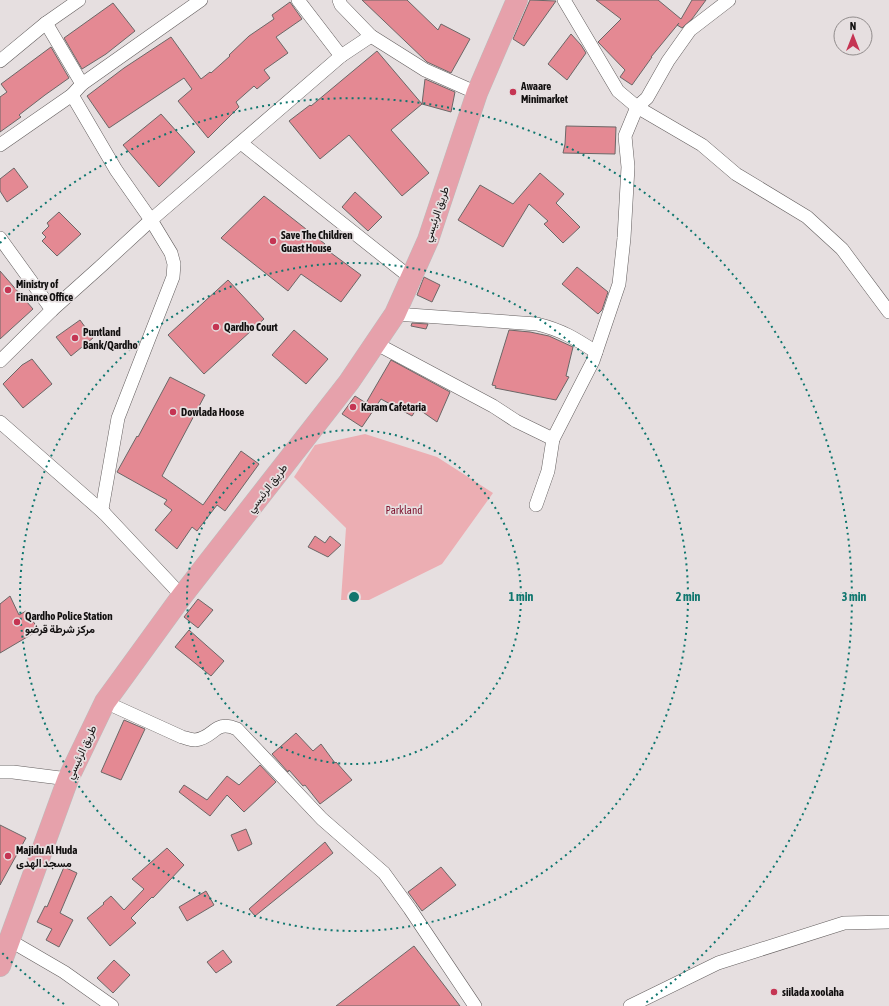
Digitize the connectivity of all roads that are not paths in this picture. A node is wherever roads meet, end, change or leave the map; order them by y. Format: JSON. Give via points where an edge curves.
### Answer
{"nodes":[{"id":1,"x":79,"y":0,"type":"edge"},
{"id":2,"x":201,"y":0,"type":"edge"},
{"id":3,"x":298,"y":0,"type":"edge"},
{"id":4,"x":338,"y":0,"type":"edge"},
{"id":5,"x":517,"y":0,"type":"edge"},
{"id":6,"x":564,"y":0,"type":"edge"},
{"id":7,"x":729,"y":0,"type":"edge"},
{"id":8,"x":46,"y":23,"type":"junction"},
{"id":9,"x":371,"y":36,"type":"junction"},
{"id":10,"x":341,"y":56,"type":"junction"},
{"id":11,"x":0,"y":61,"type":"edge"},
{"id":12,"x":82,"y":84,"type":"junction"},
{"id":13,"x":477,"y":93,"type":"junction"},
{"id":14,"x":72,"y":95,"type":"junction"},
{"id":15,"x":637,"y":108,"type":"junction"},
{"id":16,"x":241,"y":143,"type":"junction"},
{"id":17,"x":0,"y":145,"type":"edge"},
{"id":18,"x":150,"y":220,"type":"junction"},
{"id":19,"x":0,"y":238,"type":"edge"},
{"id":20,"x":411,"y":278,"type":"junction"},
{"id":21,"x":52,"y":310,"type":"junction"},
{"id":22,"x":889,"y":312,"type":"edge"},
{"id":23,"x":395,"y":314,"type":"junction"},
{"id":24,"x":375,"y":343,"type":"junction"},
{"id":25,"x":596,"y":352,"type":"junction"},
{"id":26,"x":0,"y":361,"type":"edge"},
{"id":27,"x":0,"y":422,"type":"edge"},
{"id":28,"x":553,"y":439,"type":"junction"},
{"id":29,"x":536,"y":505,"type":"dead end"},
{"id":30,"x":104,"y":513,"type":"junction"},
{"id":31,"x":182,"y":596,"type":"junction"},
{"id":32,"x":105,"y":702,"type":"junction"},
{"id":33,"x":0,"y":772,"type":"edge"},
{"id":34,"x":68,"y":779,"type":"junction"},
{"id":35,"x":889,"y":922,"type":"edge"},
{"id":36,"x":9,"y":940,"type":"junction"},
{"id":37,"x":0,"y":966,"type":"edge"},
{"id":38,"x":112,"y":1006,"type":"edge"},
{"id":39,"x":474,"y":1006,"type":"edge"},
{"id":40,"x":630,"y":1006,"type":"edge"}],
"edges":[{"from":1,"to":8,"type":"street"},
{"from":2,"to":12,"type":"street"},
{"from":3,"to":10,"type":"street"},
{"from":4,"to":9,"type":"street"},
{"from":5,"to":13,"type":"main road","name":"طريق الرئيسي"},
{"from":6,"to":15,"type":"street","via":[[618,91]]},
{"from":7,"to":15,"type":"street","via":[[690,30],[668,61],[647,98]]},
{"from":8,"to":11,"type":"street"},
{"from":8,"to":12,"type":"street"},
{"from":9,"to":10,"type":"street"},
{"from":9,"to":13,"type":"street","via":[[425,70]]},
{"from":10,"to":16,"type":"street"},
{"from":12,"to":14,"type":"street"},
{"from":13,"to":20,"type":"main road","name":"طريق الرئيسي","via":[[428,240]]},
{"from":14,"to":17,"type":"street"},
{"from":14,"to":18,"type":"street","via":[[116,170]]},
{"from":15,"to":22,"type":"street","via":[[702,145],[736,174],[807,217],[842,249]]},
{"from":15,"to":25,"type":"street","via":[[626,136],[628,166],[619,284]]},
{"from":16,"to":18,"type":"street"},
{"from":16,"to":20,"type":"street"},
{"from":18,"to":21,"type":"street"},
{"from":18,"to":30,"type":"street","via":[[171,252],[174,264],[173,277],[118,418],[102,509]]},
{"from":19,"to":21,"type":"street"},
{"from":20,"to":23,"type":"main road","name":"طريق الرئيسي"},
{"from":21,"to":26,"type":"street"},
{"from":23,"to":24,"type":"main road","name":"طريق الرئيسي"},
{"from":23,"to":25,"type":"street","via":[[537,324],[554,328]]},
{"from":24,"to":28,"type":"street"},
{"from":24,"to":31,"type":"main road","name":"طريق الرئيسي","via":[[349,382]]},
{"from":25,"to":28,"type":"street"},
{"from":27,"to":30,"type":"street"},
{"from":28,"to":29,"type":"street","via":[[548,471]]},
{"from":30,"to":31,"type":"street"},
{"from":31,"to":32,"type":"main road","name":"طريق الرئيسي"},
{"from":32,"to":34,"type":"main road","name":"طريق الرئيسي"},
{"from":32,"to":39,"type":"street","via":[[193,740],[202,738],[222,725],[237,729],[322,819],[384,873]]},
{"from":33,"to":34,"type":"street"},
{"from":34,"to":36,"type":"main road","name":"طريق الرئيسي"},
{"from":35,"to":40,"type":"street","via":[[844,923],[718,963]]},
{"from":36,"to":37,"type":"main road","name":"طريق الرئيسي"},
{"from":36,"to":38,"type":"street","via":[[64,972]]}]}
